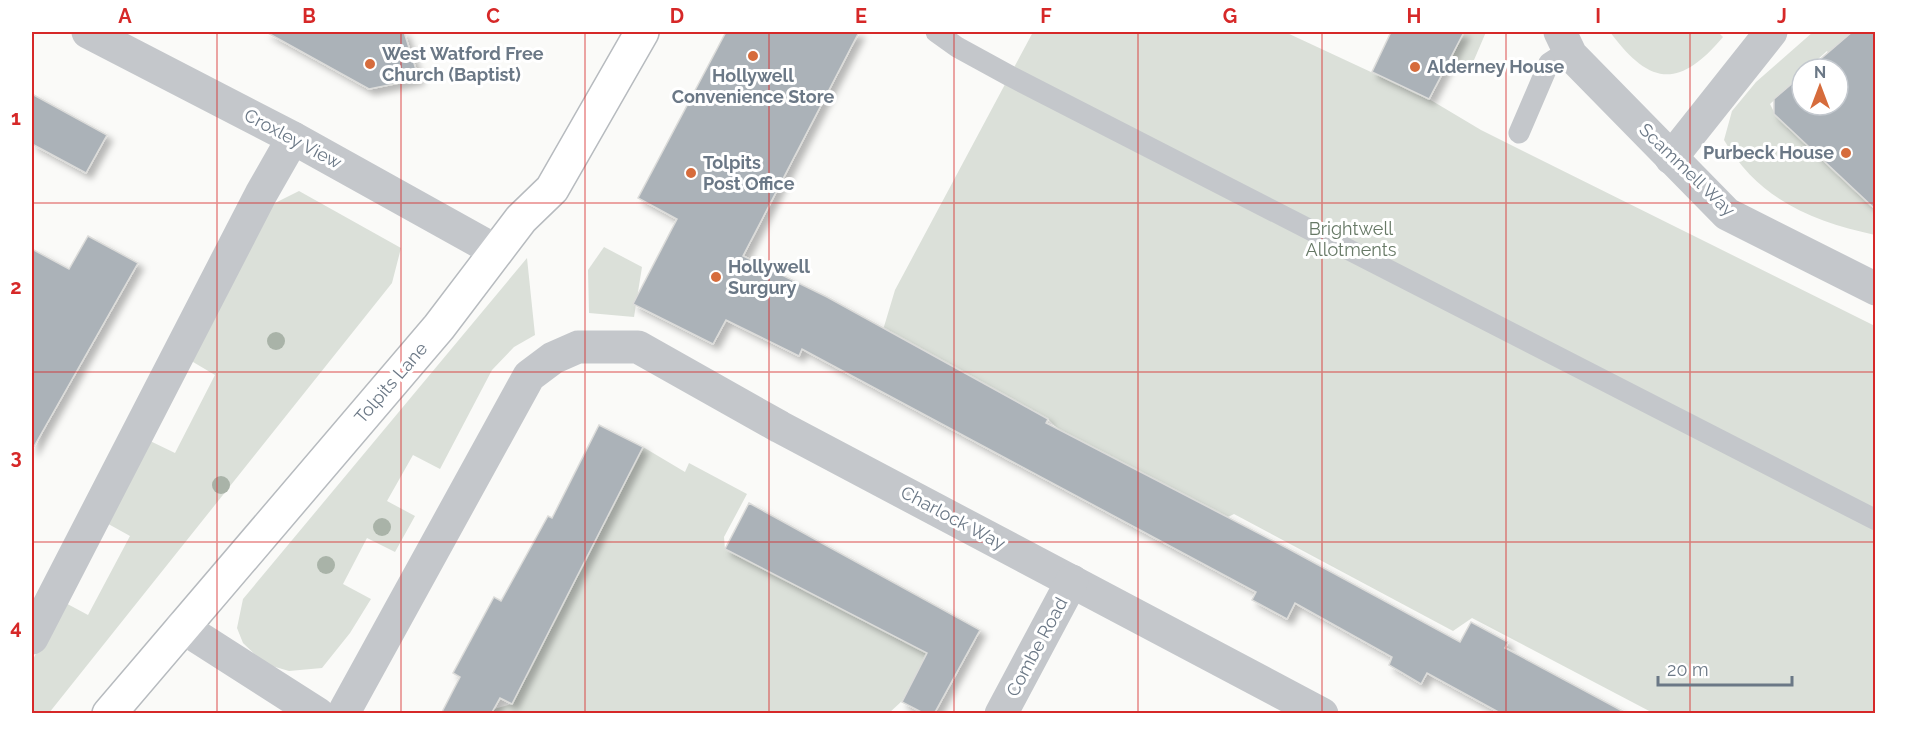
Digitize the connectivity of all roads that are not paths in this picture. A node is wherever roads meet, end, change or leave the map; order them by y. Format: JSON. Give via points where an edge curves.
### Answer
{"nodes":[{"id":1,"x":642,"y":32,"type":"edge"},
{"id":2,"x":936,"y":32,"type":"edge"},
{"id":3,"x":1771,"y":32,"type":"edge"},
{"id":4,"x":99,"y":34,"type":"edge"},
{"id":5,"x":1565,"y":41,"type":"edge"},
{"id":6,"x":1519,"y":133,"type":"dead end"},
{"id":7,"x":293,"y":138,"type":"junction"},
{"id":8,"x":1671,"y":158,"type":"junction"},
{"id":9,"x":496,"y":251,"type":"junction"},
{"id":10,"x":1875,"y":289,"type":"edge"},
{"id":11,"x":1875,"y":520,"type":"edge"},
{"id":12,"x":1072,"y":581,"type":"junction"},
{"id":13,"x":182,"y":627,"type":"junction"},
{"id":14,"x":32,"y":638,"type":"edge"},
{"id":15,"x":109,"y":714,"type":"edge"},
{"id":16,"x":318,"y":714,"type":"edge"},
{"id":17,"x":343,"y":714,"type":"edge"},
{"id":18,"x":1002,"y":714,"type":"edge"},
{"id":19,"x":1322,"y":714,"type":"edge"}],
"edges":[{"from":1,"to":9,"type":"main road","name":"Tolpits Lane","via":[[552,189]]},
{"from":2,"to":11,"type":"lane","via":[[1021,81]]},
{"from":3,"to":8,"type":"street"},
{"from":4,"to":7,"type":"street","name":"Croxley View"},
{"from":5,"to":6,"type":"lane","via":[[1549,63]]},
{"from":5,"to":8,"type":"street","name":"Scammell Way"},
{"from":7,"to":9,"type":"street","name":"Croxley View"},
{"from":7,"to":14,"type":"street"},
{"from":8,"to":10,"type":"street","name":"Scammell Way","via":[[1727,214]]},
{"from":9,"to":13,"type":"main road","name":"Tolpits Lane","via":[[439,327]]},
{"from":12,"to":17,"type":"street","name":"Charlock Way","via":[[780,427],[638,347],[578,347],[553,358],[529,376]]},
{"from":12,"to":18,"type":"street","name":"Combe Road"},
{"from":12,"to":19,"type":"street","name":"Charlock Way"},
{"from":13,"to":15,"type":"main road","name":"Tolpits Lane"},
{"from":13,"to":16,"type":"street"}]}
